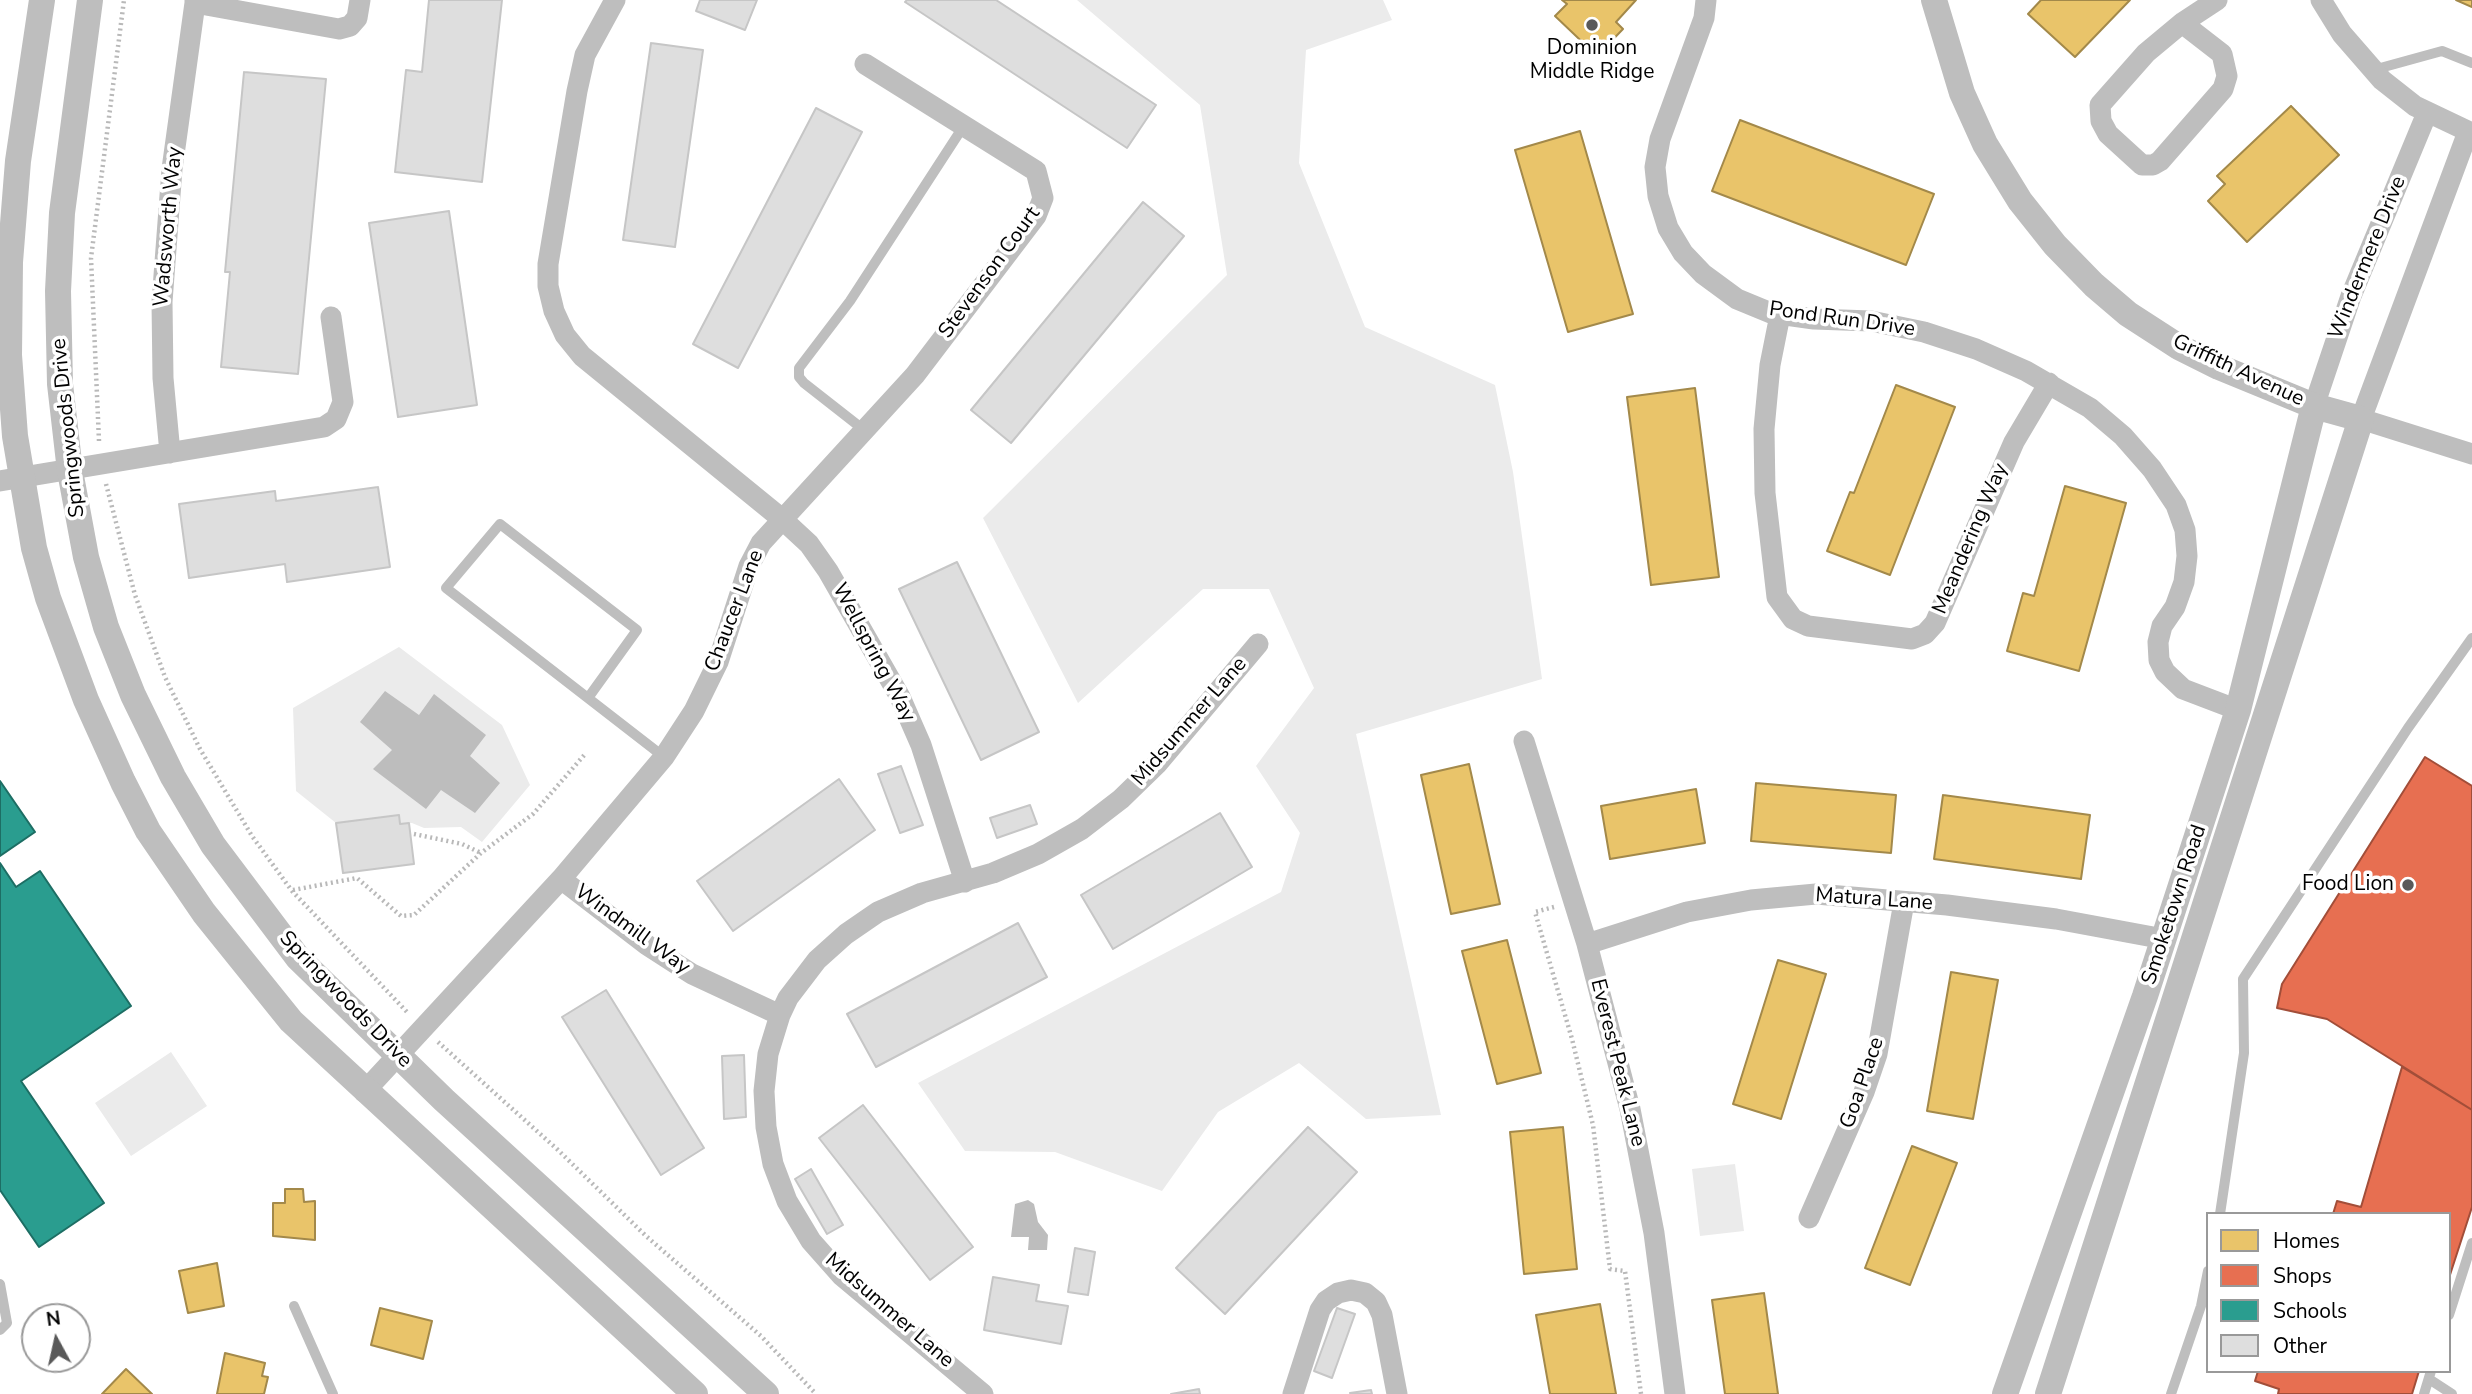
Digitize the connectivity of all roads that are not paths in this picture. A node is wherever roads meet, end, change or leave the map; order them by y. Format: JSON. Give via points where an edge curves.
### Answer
{"nodes":[{"id":1,"x":42,"y":0,"type":"edge"},
{"id":2,"x":90,"y":0,"type":"edge"},
{"id":3,"x":360,"y":0,"type":"edge"},
{"id":4,"x":615,"y":0,"type":"edge"},
{"id":5,"x":1706,"y":0,"type":"edge"},
{"id":6,"x":1934,"y":0,"type":"edge"},
{"id":7,"x":2217,"y":0,"type":"edge"},
{"id":8,"x":2321,"y":0,"type":"edge"},
{"id":9,"x":195,"y":1,"type":"edge"},
{"id":10,"x":2182,"y":23,"type":"junction"},
{"id":11,"x":2472,"y":63,"type":"edge"},
{"id":12,"x":865,"y":64,"type":"dead end"},
{"id":13,"x":2373,"y":70,"type":"junction"},
{"id":14,"x":2427,"y":113,"type":"junction"},
{"id":15,"x":963,"y":127,"type":"junction"},
{"id":16,"x":2470,"y":133,"type":"edge"},
{"id":17,"x":1780,"y":315,"type":"junction"},
{"id":18,"x":331,"y":317,"type":"dead end"},
{"id":19,"x":2049,"y":383,"type":"junction"},
{"id":20,"x":2314,"y":406,"type":"junction"},
{"id":21,"x":2361,"y":419,"type":"junction"},
{"id":22,"x":864,"y":430,"type":"junction"},
{"id":23,"x":170,"y":453,"type":"junction"},
{"id":24,"x":2472,"y":454,"type":"edge"},
{"id":25,"x":69,"y":471,"type":"junction"},
{"id":26,"x":10,"y":480,"type":"edge"},
{"id":27,"x":782,"y":519,"type":"junction"},
{"id":28,"x":2472,"y":638,"type":"edge"},
{"id":29,"x":1258,"y":644,"type":"dead end"},
{"id":30,"x":588,"y":698,"type":"junction"},
{"id":31,"x":2238,"y":710,"type":"junction"},
{"id":32,"x":1524,"y":741,"type":"dead end"},
{"id":33,"x":664,"y":757,"type":"junction"},
{"id":34,"x":561,"y":878,"type":"junction"},
{"id":35,"x":965,"y":882,"type":"junction"},
{"id":36,"x":1904,"y":902,"type":"junction"},
{"id":37,"x":2164,"y":939,"type":"junction"},
{"id":38,"x":1587,"y":944,"type":"junction"},
{"id":39,"x":780,"y":1015,"type":"junction"},
{"id":40,"x":398,"y":1055,"type":"junction"},
{"id":41,"x":364,"y":1092,"type":"junction"},
{"id":42,"x":2220,"y":1212,"type":"edge"},
{"id":43,"x":1809,"y":1218,"type":"dead end"},
{"id":44,"x":2472,"y":1243,"type":"edge"},
{"id":45,"x":2206,"y":1281,"type":"edge"},
{"id":46,"x":0,"y":1284,"type":"edge"},
{"id":47,"x":294,"y":1306,"type":"dead end"},
{"id":48,"x":2451,"y":1309,"type":"edge"},
{"id":49,"x":0,"y":1330,"type":"edge"},
{"id":50,"x":2430,"y":1375,"type":"edge"},
{"id":51,"x":333,"y":1394,"type":"edge"},
{"id":52,"x":695,"y":1394,"type":"edge"},
{"id":53,"x":766,"y":1394,"type":"edge"},
{"id":54,"x":983,"y":1394,"type":"edge"},
{"id":55,"x":1293,"y":1394,"type":"edge"},
{"id":56,"x":1397,"y":1394,"type":"edge"},
{"id":57,"x":1675,"y":1394,"type":"edge"},
{"id":58,"x":2005,"y":1394,"type":"edge"},
{"id":59,"x":2048,"y":1394,"type":"edge"},
{"id":60,"x":2171,"y":1394,"type":"edge"},
{"id":61,"x":2424,"y":1394,"type":"edge"},
{"id":62,"x":2452,"y":1394,"type":"edge"}],
"edges":[{"from":1,"to":26,"type":"street","via":[[10,262]]},
{"from":2,"to":25,"type":"street","name":"Springwoods Drive","via":[[62,214],[58,291],[60,384]]},
{"from":3,"to":9,"type":"street","name":"Wadsworth Way","via":[[357,18],[339,29]]},
{"from":4,"to":27,"type":"street","via":[[585,55],[577,91],[548,264],[554,311],[582,356]]},
{"from":5,"to":17,"type":"street","name":"Pond Run Drive","via":[[1704,19],[1660,139],[1658,196],[1668,229],[1703,274],[1737,299]]},
{"from":6,"to":20,"type":"street","name":"Griffith Avenue","via":[[1962,93],[1985,144],[2020,201],[2055,245],[2129,314],[2179,347]]},
{"from":7,"to":10,"type":"street"},
{"from":8,"to":13,"type":"street"},
{"from":9,"to":23,"type":"street","name":"Wadsworth Way","via":[[172,169],[162,302]]},
{"from":10,"to":10,"type":"street","via":[[2146,53],[2100,106],[2108,134],[2142,165],[2160,161],[2223,89],[2227,76],[2221,54]]},
{"from":11,"to":13,"type":"lane","via":[[2442,51]]},
{"from":12,"to":15,"type":"street","name":"Stevenson Court"},
{"from":13,"to":14,"type":"street"},
{"from":14,"to":16,"type":"street"},
{"from":14,"to":20,"type":"street","name":"Windermere Drive","via":[[2351,296]]},
{"from":15,"to":22,"type":"lane","via":[[850,301],[799,368],[804,383]]},
{"from":15,"to":22,"type":"street","name":"Stevenson Court","via":[[1037,171],[1043,198],[1036,216],[915,375]]},
{"from":16,"to":21,"type":"street"},
{"from":17,"to":19,"type":"street","name":"Pond Run Drive","via":[[1871,321],[1924,332],[1976,349]]},
{"from":17,"to":19,"type":"street","name":"Meandering Way","via":[[1764,429],[1765,493],[1777,597],[1793,620],[1808,626],[1912,639],[1935,624],[2014,442]]},
{"from":18,"to":23,"type":"street","via":[[344,402],[336,419],[324,427]]},
{"from":19,"to":31,"type":"street","name":"Pond Run Drive","via":[[2090,408],[2123,436],[2176,505],[2188,556],[2175,607],[2162,625],[2159,660],[2176,685]]},
{"from":20,"to":21,"type":"street","name":"Griffith Avenue"},
{"from":20,"to":31,"type":"street","name":"Smoketown Road"},
{"from":21,"to":24,"type":"street","name":"Griffith Avenue"},
{"from":21,"to":59,"type":"street","name":"Smoketown Road"},
{"from":22,"to":27,"type":"street","name":"Stevenson Court"},
{"from":23,"to":25,"type":"street"},
{"from":25,"to":26,"type":"street"},
{"from":25,"to":40,"type":"street","name":"Springwoods Drive","via":[[106,627],[173,777],[242,886],[298,958]]},
{"from":26,"to":41,"type":"street","via":[[86,700],[148,831],[265,991]]},
{"from":27,"to":33,"type":"street","name":"Chaucer Lane","via":[[749,566],[718,662]]},
{"from":27,"to":35,"type":"street","name":"Wellspring Way","via":[[828,570],[900,696],[921,745]]},
{"from":28,"to":42,"type":"lane","via":[[2244,979],[2244,1054]]},
{"from":29,"to":35,"type":"street","name":"Midsummer Lane","via":[[1157,764],[1121,799],[1038,854]]},
{"from":30,"to":30,"type":"lane","via":[[446,588],[500,524],[637,630]]},
{"from":30,"to":33,"type":"lane"},
{"from":31,"to":37,"type":"street","name":"Smoketown Road"},
{"from":32,"to":38,"type":"street","name":"Everest Peak Lane"},
{"from":33,"to":34,"type":"street","name":"Chaucer Lane"},
{"from":34,"to":39,"type":"street","name":"Windmill Way","via":[[692,974]]},
{"from":34,"to":40,"type":"street","name":"Chaucer Lane"},
{"from":35,"to":39,"type":"street","name":"Midsummer Lane","via":[[922,893],[878,912],[846,933],[817,960]]},
{"from":36,"to":37,"type":"street","name":"Matura Lane","via":[[2056,919]]},
{"from":36,"to":38,"type":"street","name":"Matura Lane","via":[[1816,894],[1751,900],[1687,912]]},
{"from":36,"to":43,"type":"street","name":"Goa Place","via":[[1877,1054]]},
{"from":37,"to":58,"type":"street","name":"Smoketown Road"},
{"from":38,"to":57,"type":"street","name":"Everest Peak Lane","via":[[1630,1109],[1654,1233]]},
{"from":39,"to":54,"type":"street","name":"Midsummer Lane","via":[[768,1054],[764,1091],[766,1128],[788,1201],[811,1241],[842,1276]]},
{"from":40,"to":41,"type":"street","name":"Chaucer Lane"},
{"from":40,"to":53,"type":"street","name":"Springwoods Drive"},
{"from":41,"to":52,"type":"street"},
{"from":44,"to":48,"type":"lane"},
{"from":45,"to":60,"type":"lane"},
{"from":46,"to":49,"type":"lane","via":[[7,1323]]},
{"from":47,"to":51,"type":"lane"},
{"from":50,"to":61,"type":"lane"},
{"from":50,"to":62,"type":"lane"},
{"from":55,"to":56,"type":"street","via":[[1320,1310],[1338,1293],[1351,1290],[1365,1293],[1382,1315]]}]}
